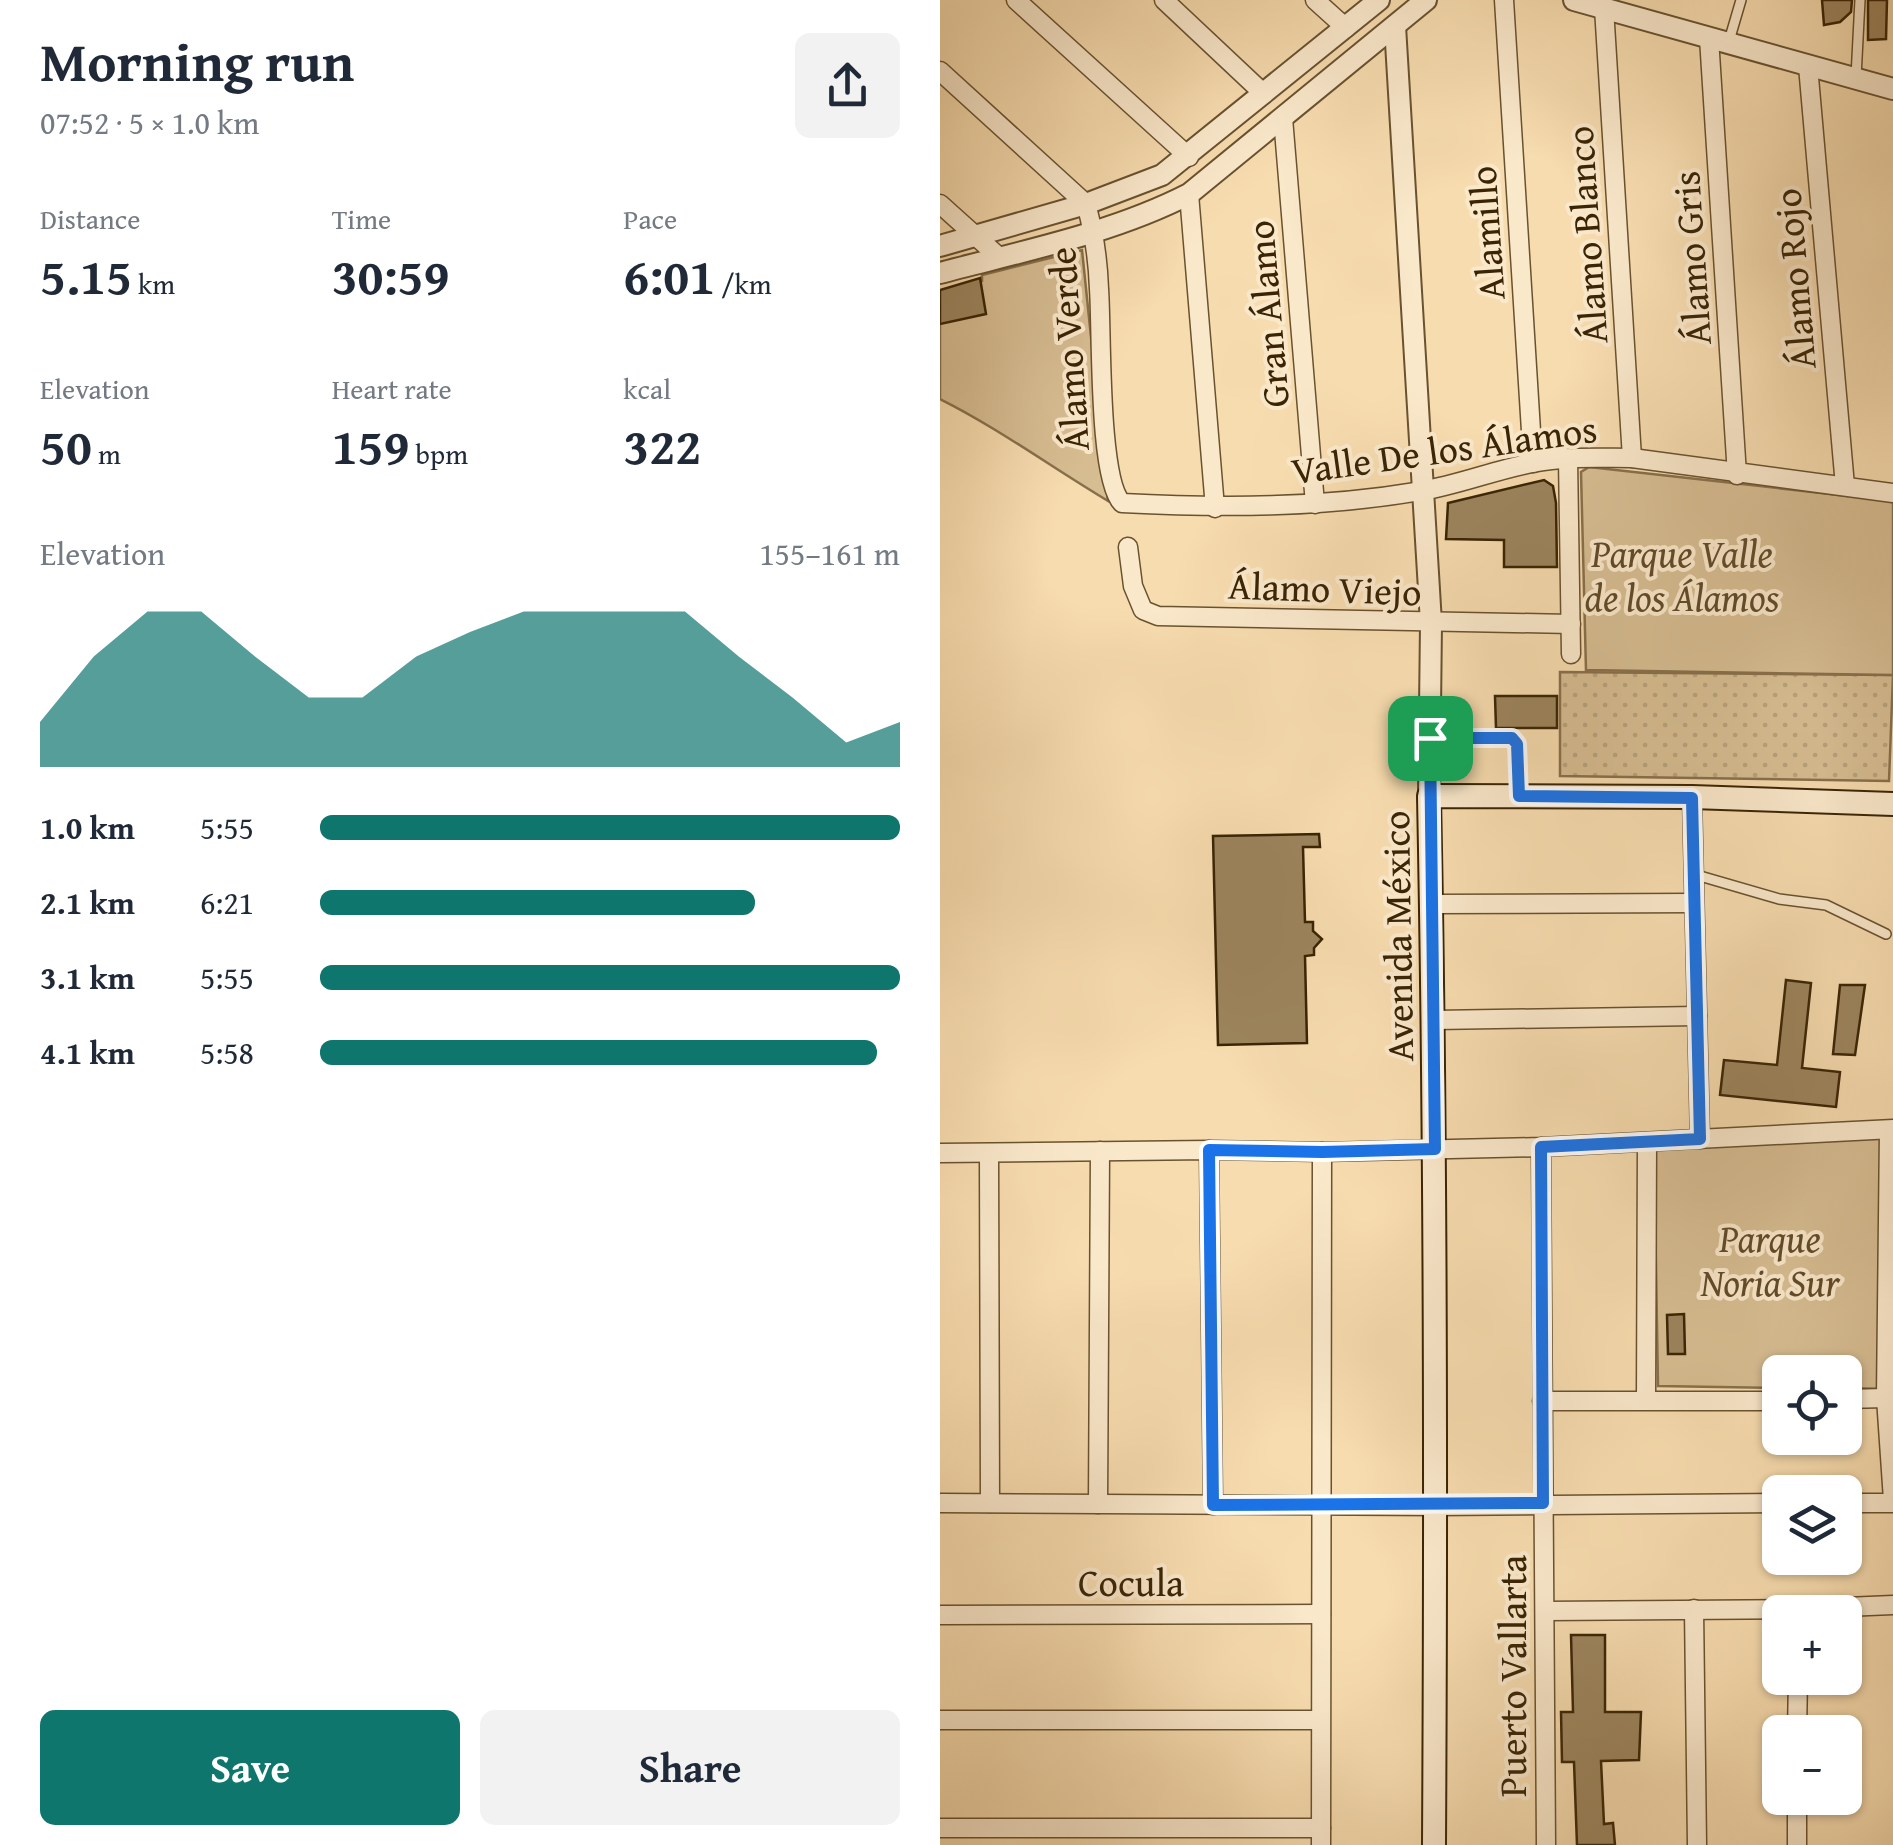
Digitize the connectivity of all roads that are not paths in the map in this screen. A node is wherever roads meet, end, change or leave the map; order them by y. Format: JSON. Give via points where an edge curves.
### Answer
{"nodes":[{"id":1,"x":1016,"y":0,"type":"edge"},
{"id":2,"x":1164,"y":0,"type":"edge"},
{"id":3,"x":1315,"y":0,"type":"edge"},
{"id":4,"x":1380,"y":0,"type":"edge"},
{"id":5,"x":1426,"y":0,"type":"edge"},
{"id":6,"x":1504,"y":0,"type":"edge"},
{"id":7,"x":1574,"y":0,"type":"edge"},
{"id":8,"x":1741,"y":0,"type":"edge"},
{"id":9,"x":1860,"y":0,"type":"edge"},
{"id":10,"x":1604,"y":8,"type":"junction"},
{"id":11,"x":1395,"y":26,"type":"junction"},
{"id":12,"x":1346,"y":28,"type":"junction"},
{"id":13,"x":1719,"y":41,"type":"junction"},
{"id":14,"x":1808,"y":66,"type":"junction"},
{"id":15,"x":940,"y":72,"type":"edge"},
{"id":16,"x":1856,"y":79,"type":"junction"},
{"id":17,"x":1893,"y":89,"type":"edge"},
{"id":18,"x":1264,"y":94,"type":"junction"},
{"id":19,"x":1283,"y":118,"type":"junction"},
{"id":20,"x":1189,"y":157,"type":"junction"},
{"id":21,"x":1189,"y":194,"type":"junction"},
{"id":22,"x":940,"y":204,"type":"edge"},
{"id":23,"x":1086,"y":204,"type":"junction"},
{"id":24,"x":1094,"y":230,"type":"junction"},
{"id":25,"x":975,"y":236,"type":"junction"},
{"id":26,"x":940,"y":246,"type":"edge"},
{"id":27,"x":998,"y":257,"type":"junction"},
{"id":28,"x":940,"y":272,"type":"edge"},
{"id":29,"x":1568,"y":458,"type":"junction"},
{"id":30,"x":1632,"y":458,"type":"junction"},
{"id":31,"x":1533,"y":463,"type":"junction"},
{"id":32,"x":1737,"y":474,"type":"junction"},
{"id":33,"x":1845,"y":486,"type":"junction"},
{"id":34,"x":1423,"y":491,"type":"junction"},
{"id":35,"x":1893,"y":493,"type":"edge"},
{"id":36,"x":1122,"y":503,"type":"joint"},
{"id":37,"x":1316,"y":504,"type":"junction"},
{"id":38,"x":1216,"y":508,"type":"junction"},
{"id":39,"x":1128,"y":547,"type":"dead end"},
{"id":40,"x":1431,"y":623,"type":"junction"},
{"id":41,"x":1570,"y":624,"type":"junction"},
{"id":42,"x":1572,"y":654,"type":"dead end"},
{"id":43,"x":1430,"y":738,"type":"junction"},
{"id":44,"x":1429,"y":796,"type":"junction"},
{"id":45,"x":1484,"y":796,"type":"junction"},
{"id":46,"x":1519,"y":796,"type":"junction"},
{"id":47,"x":1692,"y":798,"type":"junction"},
{"id":48,"x":1893,"y":804,"type":"edge"},
{"id":49,"x":1430,"y":843,"type":"junction"},
{"id":50,"x":1693,"y":874,"type":"junction"},
{"id":51,"x":1694,"y":903,"type":"junction"},
{"id":52,"x":1432,"y":904,"type":"junction"},
{"id":53,"x":1886,"y":934,"type":"dead end"},
{"id":54,"x":1697,"y":1016,"type":"junction"},
{"id":55,"x":1435,"y":1020,"type":"junction"},
{"id":56,"x":1891,"y":1129,"type":"edge"},
{"id":57,"x":1700,"y":1139,"type":"junction"},
{"id":58,"x":1647,"y":1142,"type":"junction"},
{"id":59,"x":1541,"y":1147,"type":"junction"},
{"id":60,"x":1435,"y":1149,"type":"junction"},
{"id":61,"x":1209,"y":1150,"type":"junction"},
{"id":62,"x":1100,"y":1151,"type":"junction"},
{"id":63,"x":1322,"y":1152,"type":"junction"},
{"id":64,"x":940,"y":1153,"type":"edge"},
{"id":65,"x":990,"y":1154,"type":"junction"},
{"id":66,"x":1886,"y":1398,"type":"junction"},
{"id":67,"x":1862,"y":1399,"type":"edge"},
{"id":68,"x":1646,"y":1400,"type":"junction"},
{"id":69,"x":1542,"y":1401,"type":"junction"},
{"id":70,"x":1762,"y":1402,"type":"edge"},
{"id":71,"x":1893,"y":1501,"type":"edge"},
{"id":72,"x":1862,"y":1502,"type":"edge"},
{"id":73,"x":940,"y":1503,"type":"edge"},
{"id":74,"x":990,"y":1503,"type":"junction"},
{"id":75,"x":1543,"y":1503,"type":"junction"},
{"id":76,"x":1762,"y":1503,"type":"edge"},
{"id":77,"x":1098,"y":1504,"type":"junction"},
{"id":78,"x":1213,"y":1505,"type":"junction"},
{"id":79,"x":1322,"y":1505,"type":"junction"},
{"id":80,"x":1436,"y":1506,"type":"junction"},
{"id":81,"x":1893,"y":1605,"type":"edge"},
{"id":82,"x":1862,"y":1607,"type":"edge"},
{"id":83,"x":1694,"y":1609,"type":"junction"},
{"id":84,"x":1762,"y":1610,"type":"edge"},
{"id":85,"x":1546,"y":1611,"type":"junction"},
{"id":86,"x":940,"y":1614,"type":"edge"},
{"id":87,"x":1322,"y":1614,"type":"junction"},
{"id":88,"x":940,"y":1720,"type":"edge"},
{"id":89,"x":1320,"y":1720,"type":"junction"},
{"id":90,"x":1797,"y":1815,"type":"edge"},
{"id":91,"x":940,"y":1828,"type":"edge"},
{"id":92,"x":989,"y":1829,"type":"junction"},
{"id":93,"x":1321,"y":1837,"type":"edge"},
{"id":94,"x":972,"y":1845,"type":"edge"},
{"id":95,"x":1434,"y":1845,"type":"edge"},
{"id":96,"x":1546,"y":1845,"type":"edge"},
{"id":97,"x":1698,"y":1845,"type":"edge"},
{"id":98,"x":1797,"y":1845,"type":"edge"}],
"edges":[{"from":1,"to":20,"type":"street"},
{"from":2,"to":18,"type":"street"},
{"from":3,"to":12,"type":"street"},
{"from":4,"to":12,"type":"street"},
{"from":5,"to":11,"type":"street"},
{"from":6,"to":31,"type":"street","name":"Alamillo"},
{"from":7,"to":10,"type":"street"},
{"from":8,"to":13,"type":"lane"},
{"from":9,"to":16,"type":"lane"},
{"from":10,"to":13,"type":"street"},
{"from":10,"to":30,"type":"street","name":"Álamo Blanco"},
{"from":11,"to":19,"type":"street"},
{"from":11,"to":34,"type":"street","name":"Avenida México"},
{"from":12,"to":18,"type":"street"},
{"from":13,"to":14,"type":"street"},
{"from":13,"to":32,"type":"street","name":"Álamo Gris"},
{"from":14,"to":16,"type":"street"},
{"from":14,"to":33,"type":"street","name":"Álamo Rojo"},
{"from":15,"to":23,"type":"street","name":"Álamo Verde"},
{"from":16,"to":17,"type":"street"},
{"from":18,"to":20,"type":"street"},
{"from":19,"to":21,"type":"street"},
{"from":19,"to":37,"type":"street","name":"Gran Álamo"},
{"from":20,"to":23,"type":"street","via":[[1162,176]]},
{"from":21,"to":24,"type":"street"},
{"from":21,"to":38,"type":"street"},
{"from":22,"to":25,"type":"street"},
{"from":23,"to":24,"type":"street","name":"Álamo Verde"},
{"from":23,"to":25,"type":"street"},
{"from":24,"to":27,"type":"street"},
{"from":24,"to":36,"type":"street","name":"Álamo Verde","via":[[1107,454],[1114,495]]},
{"from":25,"to":26,"type":"street"},
{"from":25,"to":27,"type":"street"},
{"from":27,"to":28,"type":"street"},
{"from":29,"to":30,"type":"street","name":"Valle De los Álamos"},
{"from":29,"to":31,"type":"street","name":"Valle De los Álamos"},
{"from":29,"to":41,"type":"street"},
{"from":30,"to":32,"type":"street","name":"Valle De los Álamos"},
{"from":31,"to":34,"type":"street","name":"Valle De los Álamos"},
{"from":32,"to":33,"type":"street","name":"Valle De los Álamos"},
{"from":33,"to":35,"type":"street","name":"Valle De los Álamos"},
{"from":34,"to":37,"type":"street","name":"Valle De los Álamos"},
{"from":34,"to":40,"type":"street","name":"Avenida México"},
{"from":36,"to":38,"type":"street","name":"Valle De los Álamos"},
{"from":37,"to":38,"type":"street","name":"Valle De los Álamos"},
{"from":39,"to":40,"type":"street","name":"Álamo Viejo","via":[[1143,610],[1158,616]]},
{"from":40,"to":41,"type":"street","name":"Álamo Viejo"},
{"from":40,"to":43,"type":"street","name":"Avenida México"},
{"from":41,"to":42,"type":"street"},
{"from":43,"to":44,"type":"street","name":"Avenida México"},
{"from":43,"to":46,"type":"lane","via":[[1512,738]]},
{"from":44,"to":45,"type":"main road"},
{"from":44,"to":49,"type":"main road","name":"Avenida México"},
{"from":45,"to":46,"type":"main road"},
{"from":45,"to":49,"type":"main road","via":[[1446,811]]},
{"from":46,"to":47,"type":"main road"},
{"from":47,"to":48,"type":"main road"},
{"from":47,"to":50,"type":"street"},
{"from":49,"to":52,"type":"main road","name":"Avenida México"},
{"from":50,"to":51,"type":"street"},
{"from":50,"to":53,"type":"lane","via":[[1826,906]]},
{"from":51,"to":52,"type":"street"},
{"from":51,"to":54,"type":"street"},
{"from":52,"to":55,"type":"main road","name":"Avenida México"},
{"from":54,"to":55,"type":"street"},
{"from":54,"to":57,"type":"street"},
{"from":55,"to":60,"type":"main road","name":"Avenida México"},
{"from":56,"to":57,"type":"street"},
{"from":56,"to":66,"type":"street"},
{"from":57,"to":58,"type":"street"},
{"from":58,"to":59,"type":"street"},
{"from":58,"to":68,"type":"street"},
{"from":59,"to":60,"type":"street"},
{"from":59,"to":69,"type":"street","name":"Puerto Vallarta"},
{"from":60,"to":63,"type":"street"},
{"from":60,"to":80,"type":"main road","name":"Avenida México"},
{"from":61,"to":62,"type":"street"},
{"from":61,"to":63,"type":"street"},
{"from":61,"to":78,"type":"street"},
{"from":62,"to":65,"type":"street"},
{"from":62,"to":77,"type":"street"},
{"from":63,"to":79,"type":"street"},
{"from":64,"to":65,"type":"street"},
{"from":65,"to":74,"type":"street"},
{"from":66,"to":67,"type":"street"},
{"from":66,"to":71,"type":"street"},
{"from":68,"to":69,"type":"street"},
{"from":68,"to":70,"type":"street"},
{"from":69,"to":75,"type":"street","name":"Puerto Vallarta"},
{"from":71,"to":72,"type":"street"},
{"from":73,"to":74,"type":"street"},
{"from":74,"to":77,"type":"street"},
{"from":75,"to":76,"type":"street"},
{"from":75,"to":80,"type":"street"},
{"from":75,"to":85,"type":"street","name":"Puerto Vallarta"},
{"from":77,"to":78,"type":"street"},
{"from":78,"to":79,"type":"street"},
{"from":79,"to":80,"type":"street"},
{"from":79,"to":87,"type":"street"},
{"from":80,"to":95,"type":"main road","name":"Avenida México"},
{"from":81,"to":82,"type":"street"},
{"from":83,"to":84,"type":"street"},
{"from":83,"to":85,"type":"street"},
{"from":83,"to":97,"type":"street"},
{"from":85,"to":96,"type":"street","name":"Puerto Vallarta"},
{"from":86,"to":87,"type":"street","name":"Cocula"},
{"from":87,"to":89,"type":"street"},
{"from":88,"to":89,"type":"street"},
{"from":89,"to":93,"type":"street"},
{"from":90,"to":98,"type":"street"},
{"from":91,"to":92,"type":"street"},
{"from":92,"to":93,"type":"street"},
{"from":92,"to":94,"type":"street"}]}
